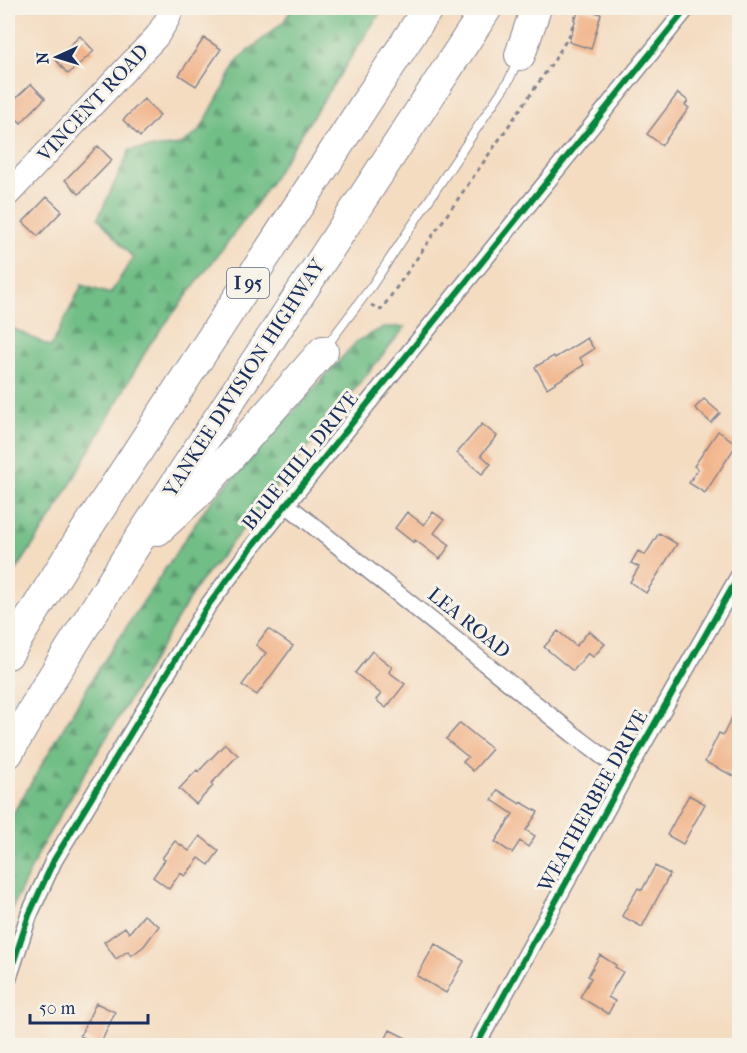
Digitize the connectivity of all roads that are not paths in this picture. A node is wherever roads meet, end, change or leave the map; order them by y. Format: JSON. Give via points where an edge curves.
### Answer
{"nodes":[{"id":1,"x":171,"y":8,"type":"edge"},
{"id":2,"x":428,"y":8,"type":"edge"},
{"id":3,"x":488,"y":8,"type":"edge"},
{"id":4,"x":536,"y":8,"type":"edge"},
{"id":5,"x":687,"y":8,"type":"edge"},
{"id":6,"x":520,"y":55,"type":"joint"},
{"id":7,"x":8,"y":194,"type":"edge"},
{"id":8,"x":323,"y":351,"type":"joint"},
{"id":9,"x":286,"y":504,"type":"junction"},
{"id":10,"x":127,"y":558,"type":"junction"},
{"id":11,"x":740,"y":574,"type":"edge"},
{"id":12,"x":8,"y":654,"type":"edge"},
{"id":13,"x":8,"y":753,"type":"edge"},
{"id":14,"x":626,"y":774,"type":"junction"},
{"id":15,"x":8,"y":979,"type":"edge"},
{"id":16,"x":476,"y":1046,"type":"edge"}],
"edges":[{"from":1,"to":7,"type":"street","name":"VINCENT ROAD","via":[[156,36]]},
{"from":2,"to":12,"type":"highway","number":"I 95"},
{"from":3,"to":10,"type":"highway","name":"YANKEE DIVISION HIGHWAY","number":"I 95"},
{"from":4,"to":6,"type":"highway"},
{"from":5,"to":9,"type":"street","name":"BLUE HILL DRIVE"},
{"from":6,"to":8,"type":"lane","via":[[509,80]]},
{"from":8,"to":10,"type":"highway","via":[[199,492]]},
{"from":9,"to":14,"type":"street","name":"LEA ROAD"},
{"from":9,"to":15,"type":"street","name":"BLUE HILL DRIVE","via":[[207,607],[54,860],[29,915]]},
{"from":10,"to":13,"type":"highway","name":"YANKEE DIVISION HIGHWAY","number":"I 95"},
{"from":11,"to":14,"type":"street","name":"WEATHERBEE DRIVE"},
{"from":14,"to":16,"type":"street","name":"WEATHERBEE DRIVE"}]}
